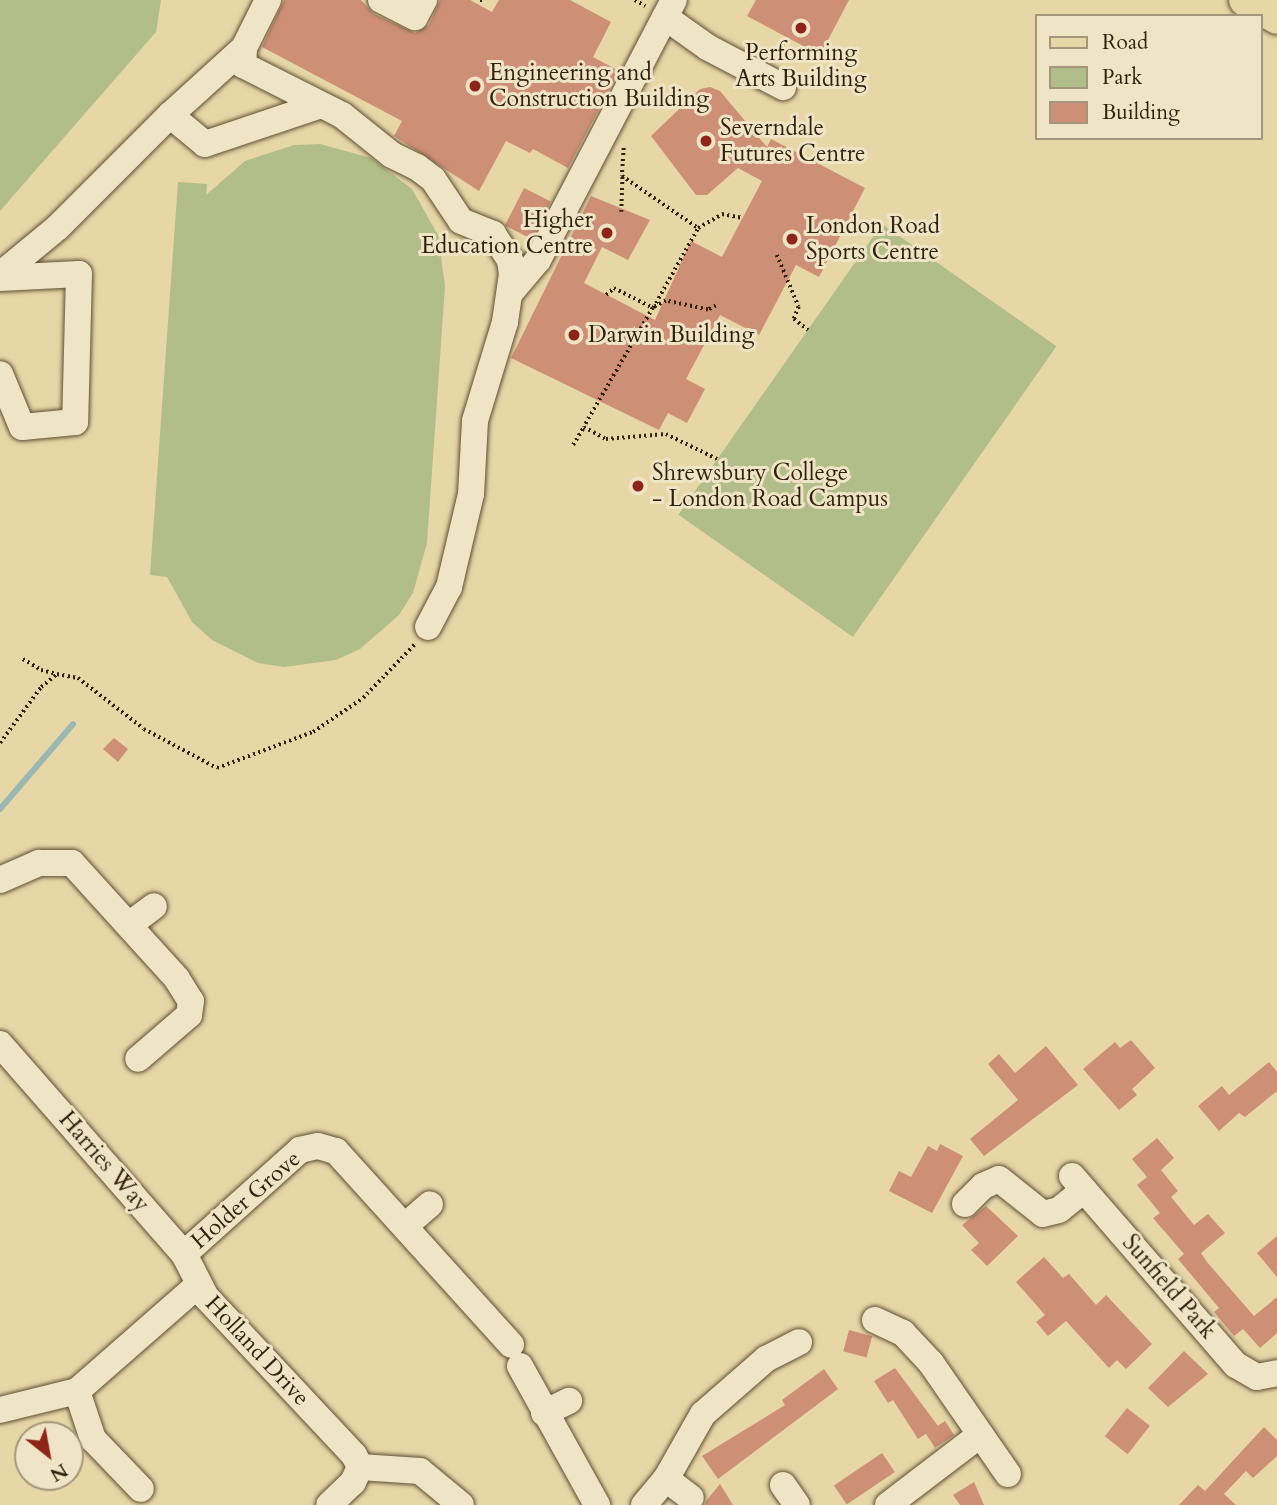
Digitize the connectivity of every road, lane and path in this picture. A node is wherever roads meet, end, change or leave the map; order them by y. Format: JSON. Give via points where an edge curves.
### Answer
{"nodes":[{"id":1,"x":268,"y":0,"type":"edge"},
{"id":2,"x":381,"y":0,"type":"edge"},
{"id":3,"x":424,"y":0,"type":"edge"},
{"id":4,"x":670,"y":8,"type":"edge"},
{"id":5,"x":244,"y":48,"type":"junction"},
{"id":6,"x":783,"y":87,"type":"dead end"},
{"id":7,"x":321,"y":105,"type":"junction"},
{"id":8,"x":170,"y":116,"type":"junction"},
{"id":9,"x":625,"y":136,"type":"dead end"},
{"id":10,"x":622,"y":176,"type":"junction"},
{"id":11,"x":621,"y":212,"type":"dead end"},
{"id":12,"x":743,"y":218,"type":"dead end"},
{"id":13,"x":698,"y":228,"type":"junction"},
{"id":14,"x":777,"y":255,"type":"dead end"},
{"id":15,"x":0,"y":277,"type":"edge"},
{"id":16,"x":510,"y":293,"type":"junction"},
{"id":17,"x":606,"y":295,"type":"dead end"},
{"id":18,"x":716,"y":306,"type":"dead end"},
{"id":19,"x":653,"y":308,"type":"junction"},
{"id":20,"x":808,"y":330,"type":"dead end"},
{"id":21,"x":0,"y":374,"type":"edge"},
{"id":22,"x":584,"y":427,"type":"junction"},
{"id":23,"x":573,"y":445,"type":"dead end"},
{"id":24,"x":717,"y":459,"type":"dead end"},
{"id":25,"x":428,"y":627,"type":"joint"},
{"id":26,"x":23,"y":659,"type":"dead end"},
{"id":27,"x":57,"y":674,"type":"junction"},
{"id":28,"x":0,"y":743,"type":"edge"},
{"id":29,"x":0,"y":880,"type":"edge"},
{"id":30,"x":154,"y":906,"type":"dead end"},
{"id":31,"x":129,"y":925,"type":"junction"},
{"id":32,"x":0,"y":1044,"type":"edge"},
{"id":33,"x":138,"y":1059,"type":"dead end"},
{"id":34,"x":430,"y":1203,"type":"dead end"},
{"id":35,"x":965,"y":1204,"type":"dead end"},
{"id":36,"x":405,"y":1226,"type":"junction"},
{"id":37,"x":184,"y":1254,"type":"junction"},
{"id":38,"x":197,"y":1286,"type":"junction"},
{"id":39,"x":875,"y":1320,"type":"dead end"},
{"id":40,"x":799,"y":1342,"type":"dead end"},
{"id":41,"x":1277,"y":1373,"type":"edge"},
{"id":42,"x":77,"y":1391,"type":"junction"},
{"id":43,"x":569,"y":1401,"type":"dead end"},
{"id":44,"x":0,"y":1410,"type":"edge"},
{"id":45,"x":544,"y":1413,"type":"junction"},
{"id":46,"x":980,"y":1435,"type":"junction"},
{"id":47,"x":360,"y":1467,"type":"junction"},
{"id":48,"x":1008,"y":1474,"type":"dead end"},
{"id":49,"x":666,"y":1479,"type":"junction"},
{"id":50,"x":141,"y":1489,"type":"dead end"},
{"id":51,"x":691,"y":1498,"type":"dead end"},
{"id":52,"x":329,"y":1505,"type":"edge"},
{"id":53,"x":461,"y":1505,"type":"edge"},
{"id":54,"x":597,"y":1505,"type":"edge"},
{"id":55,"x":644,"y":1505,"type":"edge"},
{"id":56,"x":888,"y":1505,"type":"edge"}],
"edges":[{"from":1,"to":5,"type":"street"},
{"from":2,"to":3,"type":"street","via":[[415,17]]},
{"from":4,"to":6,"type":"street","via":[[706,47]]},
{"from":4,"to":16,"type":"street","via":[[538,260]]},
{"from":5,"to":7,"type":"street","via":[[243,65],[252,72]]},
{"from":5,"to":8,"type":"street"},
{"from":7,"to":8,"type":"street","via":[[205,144]]},
{"from":7,"to":16,"type":"street","via":[[433,179],[461,221],[493,234],[510,260]]},
{"from":8,"to":15,"type":"street","via":[[67,219]]},
{"from":9,"to":10,"type":"path"},
{"from":10,"to":11,"type":"path"},
{"from":10,"to":13,"type":"path"},
{"from":12,"to":13,"type":"path","via":[[722,214]]},
{"from":13,"to":19,"type":"path"},
{"from":14,"to":20,"type":"path","via":[[799,307],[793,319]]},
{"from":15,"to":21,"type":"street","via":[[79,274],[75,422],[22,427]]},
{"from":16,"to":25,"type":"street","via":[[480,396],[471,494],[450,580]]},
{"from":17,"to":19,"type":"path","via":[[614,288]]},
{"from":18,"to":19,"type":"path","via":[[708,310],[666,301]]},
{"from":19,"to":22,"type":"path"},
{"from":22,"to":23,"type":"path"},
{"from":22,"to":24,"type":"path","via":[[607,439],[666,434]]},
{"from":25,"to":27,"type":"path","via":[[363,698],[313,732],[217,768],[144,729],[78,678]]},
{"from":26,"to":27,"type":"path"},
{"from":27,"to":28,"type":"path","via":[[41,687]]},
{"from":29,"to":31,"type":"street","via":[[40,863],[72,863]]},
{"from":30,"to":31,"type":"street"},
{"from":31,"to":33,"type":"street","via":[[191,1001],[189,1015]]},
{"from":32,"to":37,"type":"street","name":"Harries Way"},
{"from":34,"to":36,"type":"street"},
{"from":35,"to":41,"type":"street","name":"Sunfield Park","via":[[999,1179],[1043,1214],[1059,1210],[1078,1183],[1236,1365],[1256,1377]]},
{"from":36,"to":37,"type":"street","name":"Holder Grove","via":[[337,1151],[318,1146],[300,1150]]},
{"from":36,"to":45,"type":"street","name":"Holder Grove","via":[[515,1356]]},
{"from":37,"to":38,"type":"street","name":"Harries Way"},
{"from":38,"to":42,"type":"street","name":"Holland Drive"},
{"from":38,"to":47,"type":"street","name":"Holland Drive","via":[[354,1455]]},
{"from":39,"to":46,"type":"street","via":[[903,1334],[931,1363]]},
{"from":40,"to":49,"type":"street","via":[[766,1359],[703,1414]]},
{"from":42,"to":44,"type":"street","name":"Holland Drive"},
{"from":42,"to":50,"type":"street","via":[[93,1439]]},
{"from":43,"to":45,"type":"street"},
{"from":45,"to":54,"type":"street","name":"Holder Grove"},
{"from":46,"to":48,"type":"street"},
{"from":46,"to":56,"type":"street"},
{"from":47,"to":52,"type":"street","via":[[353,1482]]},
{"from":47,"to":53,"type":"street","via":[[421,1471]]},
{"from":49,"to":51,"type":"street"},
{"from":49,"to":55,"type":"street"}]}
